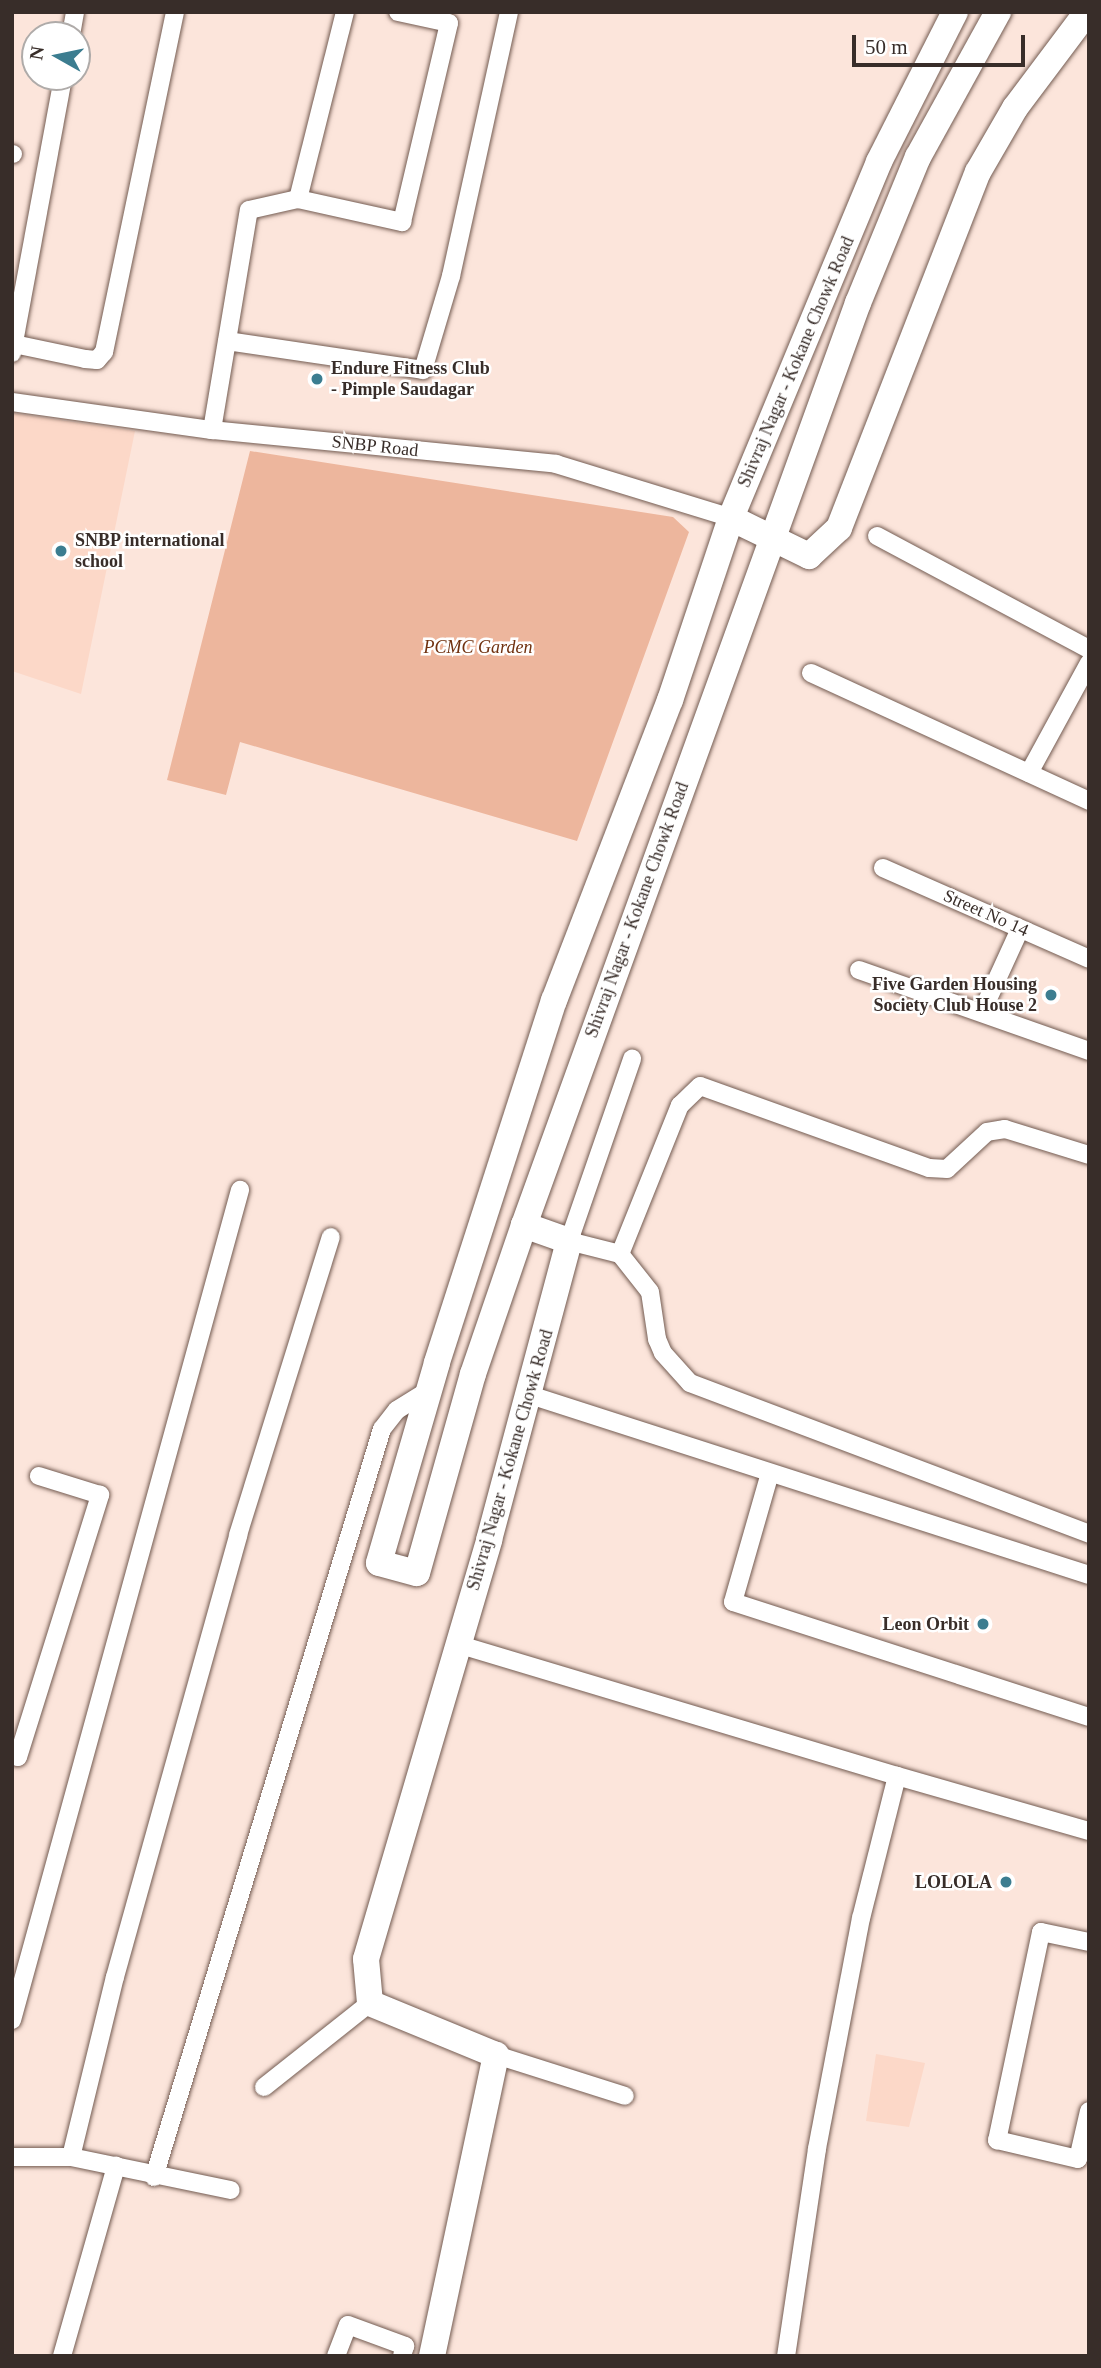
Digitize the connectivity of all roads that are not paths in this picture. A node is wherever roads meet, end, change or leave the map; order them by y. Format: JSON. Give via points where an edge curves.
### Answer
{"nodes":[{"id":1,"x":175,"y":12,"type":"edge"},
{"id":2,"x":345,"y":12,"type":"edge"},
{"id":3,"x":398,"y":12,"type":"edge"},
{"id":4,"x":509,"y":12,"type":"edge"},
{"id":5,"x":955,"y":12,"type":"edge"},
{"id":6,"x":998,"y":12,"type":"edge"},
{"id":7,"x":1087,"y":12,"type":"edge"},
{"id":8,"x":60,"y":91,"type":"edge"},
{"id":9,"x":298,"y":199,"type":"junction"},
{"id":10,"x":227,"y":341,"type":"junction"},
{"id":11,"x":13,"y":348,"type":"edge"},
{"id":12,"x":12,"y":402,"type":"edge"},
{"id":13,"x":212,"y":430,"type":"junction"},
{"id":14,"x":731,"y":518,"type":"junction"},
{"id":15,"x":772,"y":535,"type":"junction"},
{"id":16,"x":877,"y":536,"type":"dead end"},
{"id":17,"x":1089,"y":649,"type":"edge"},
{"id":18,"x":1089,"y":663,"type":"edge"},
{"id":19,"x":811,"y":673,"type":"dead end"},
{"id":20,"x":1029,"y":773,"type":"junction"},
{"id":21,"x":1089,"y":801,"type":"edge"},
{"id":22,"x":883,"y":867,"type":"dead end"},
{"id":23,"x":1020,"y":929,"type":"junction"},
{"id":24,"x":1089,"y":959,"type":"edge"},
{"id":25,"x":859,"y":970,"type":"dead end"},
{"id":26,"x":982,"y":1012,"type":"junction"},
{"id":27,"x":1089,"y":1051,"type":"edge"},
{"id":28,"x":632,"y":1059,"type":"dead end"},
{"id":29,"x":1089,"y":1155,"type":"edge"},
{"id":30,"x":240,"y":1191,"type":"dead end"},
{"id":31,"x":524,"y":1225,"type":"junction"},
{"id":32,"x":331,"y":1237,"type":"dead end"},
{"id":33,"x":569,"y":1241,"type":"junction"},
{"id":34,"x":620,"y":1254,"type":"junction"},
{"id":35,"x":437,"y":1363,"type":"junction"},
{"id":36,"x":472,"y":1374,"type":"junction"},
{"id":37,"x":430,"y":1389,"type":"junction"},
{"id":38,"x":530,"y":1395,"type":"junction"},
{"id":39,"x":770,"y":1474,"type":"junction"},
{"id":40,"x":39,"y":1476,"type":"dead end"},
{"id":41,"x":1089,"y":1534,"type":"edge"},
{"id":42,"x":1089,"y":1574,"type":"edge"},
{"id":43,"x":457,"y":1644,"type":"junction"},
{"id":44,"x":1089,"y":1717,"type":"edge"},
{"id":45,"x":12,"y":1755,"type":"edge"},
{"id":46,"x":897,"y":1776,"type":"junction"},
{"id":47,"x":1089,"y":1830,"type":"edge"},
{"id":48,"x":1088,"y":1937,"type":"edge"},
{"id":49,"x":370,"y":2003,"type":"junction"},
{"id":50,"x":12,"y":2020,"type":"edge"},
{"id":51,"x":496,"y":2055,"type":"junction"},
{"id":52,"x":264,"y":2087,"type":"dead end"},
{"id":53,"x":625,"y":2096,"type":"dead end"},
{"id":54,"x":1089,"y":2111,"type":"edge"},
{"id":55,"x":12,"y":2157,"type":"edge"},
{"id":56,"x":71,"y":2158,"type":"junction"},
{"id":57,"x":116,"y":2166,"type":"junction"},
{"id":58,"x":154,"y":2177,"type":"junction"},
{"id":59,"x":232,"y":2190,"type":"dead end"},
{"id":60,"x":62,"y":2356,"type":"edge"},
{"id":61,"x":336,"y":2356,"type":"edge"},
{"id":62,"x":402,"y":2356,"type":"edge"},
{"id":63,"x":432,"y":2356,"type":"edge"},
{"id":64,"x":786,"y":2356,"type":"edge"}],
"edges":[{"from":1,"to":11,"type":"street","via":[[104,352],[97,360]]},
{"from":2,"to":9,"type":"street"},
{"from":3,"to":9,"type":"street","via":[[449,23],[402,222]]},
{"from":4,"to":10,"type":"street","via":[[451,276],[423,370]]},
{"from":5,"to":14,"type":"street","name":"Shivraj Nagar - Kokane Chowk Road","via":[[879,162]]},
{"from":6,"to":15,"type":"street","name":"Shivraj Nagar - Kokane Chowk Road","via":[[918,157]]},
{"from":7,"to":15,"type":"street","via":[[1015,108],[978,173],[839,528],[809,556]]},
{"from":8,"to":11,"type":"street"},
{"from":9,"to":10,"type":"street","via":[[249,210]]},
{"from":10,"to":13,"type":"street"},
{"from":12,"to":13,"type":"street","name":"SNBP Road"},
{"from":13,"to":14,"type":"street","name":"SNBP Road","via":[[556,464]]},
{"from":14,"to":15,"type":"street"},
{"from":14,"to":35,"type":"street","name":"Shivraj Nagar - Kokane Chowk Road","via":[[670,700],[554,1000]]},
{"from":15,"to":31,"type":"street","name":"Shivraj Nagar - Kokane Chowk Road"},
{"from":16,"to":17,"type":"street"},
{"from":18,"to":20,"type":"street"},
{"from":19,"to":20,"type":"street"},
{"from":20,"to":21,"type":"street"},
{"from":22,"to":23,"type":"street","name":"Street No 14"},
{"from":23,"to":24,"type":"street","name":"Street No 14"},
{"from":23,"to":26,"type":"street"},
{"from":25,"to":26,"type":"street"},
{"from":26,"to":27,"type":"street"},
{"from":28,"to":33,"type":"street"},
{"from":29,"to":34,"type":"street","via":[[1005,1129],[987,1132],[947,1169],[929,1168],[700,1087],[680,1105]]},
{"from":30,"to":50,"type":"street"},
{"from":31,"to":33,"type":"street"},
{"from":31,"to":36,"type":"street","name":"Shivraj Nagar - Kokane Chowk Road"},
{"from":32,"to":56,"type":"street","via":[[237,1535],[115,1977]]},
{"from":33,"to":34,"type":"street"},
{"from":33,"to":38,"type":"street","name":"Shivraj Nagar - Kokane Chowk Road"},
{"from":34,"to":41,"type":"street","via":[[650,1292],[663,1353],[690,1383]]},
{"from":35,"to":36,"type":"street"},
{"from":35,"to":37,"type":"street","name":"Shivraj Nagar - Kokane Chowk Road"},
{"from":36,"to":37,"type":"street","name":"Shivraj Nagar - Kokane Chowk Road","via":[[417,1573],[379,1563]]},
{"from":37,"to":58,"type":"street","via":[[397,1410],[382,1429]]},
{"from":38,"to":39,"type":"street"},
{"from":38,"to":43,"type":"street","name":"Shivraj Nagar - Kokane Chowk Road"},
{"from":39,"to":42,"type":"street"},
{"from":39,"to":44,"type":"street","via":[[733,1602]]},
{"from":40,"to":45,"type":"street","via":[[100,1495],[18,1757]]},
{"from":43,"to":46,"type":"street"},
{"from":43,"to":49,"type":"street","name":"Shivraj Nagar - Kokane Chowk Road","via":[[366,1959]]},
{"from":46,"to":47,"type":"street"},
{"from":46,"to":64,"type":"street","via":[[861,1918],[817,2149]]},
{"from":48,"to":54,"type":"street","via":[[1041,1931],[997,2140],[1078,2159]]},
{"from":49,"to":51,"type":"street"},
{"from":49,"to":52,"type":"street"},
{"from":51,"to":53,"type":"street"},
{"from":51,"to":63,"type":"street"},
{"from":55,"to":56,"type":"street"},
{"from":56,"to":57,"type":"street"},
{"from":57,"to":58,"type":"street"},
{"from":57,"to":60,"type":"street"},
{"from":58,"to":59,"type":"street"},
{"from":61,"to":62,"type":"street","via":[[348,2325],[405,2346]]}]}
